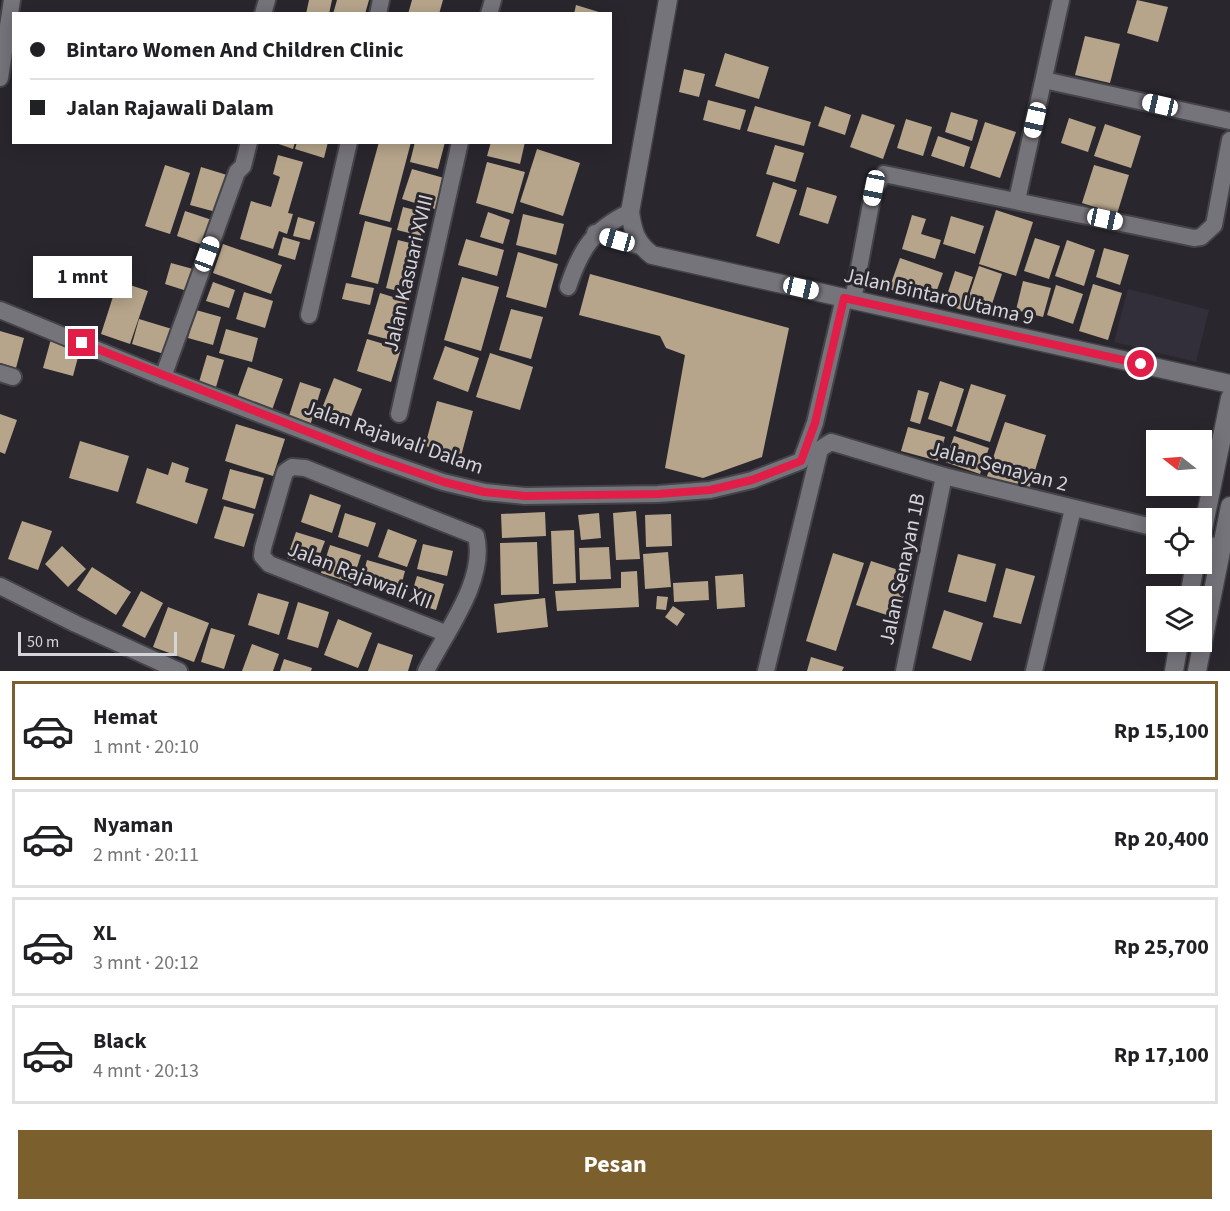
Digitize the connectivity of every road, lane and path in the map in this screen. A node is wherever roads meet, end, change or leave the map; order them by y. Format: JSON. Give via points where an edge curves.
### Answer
{"nodes":[{"id":1,"x":12,"y":0,"type":"edge"},
{"id":2,"x":668,"y":0,"type":"edge"},
{"id":3,"x":1061,"y":0,"type":"edge"},
{"id":4,"x":0,"y":78,"type":"edge"},
{"id":5,"x":1044,"y":80,"type":"junction"},
{"id":6,"x":1230,"y":121,"type":"edge"},
{"id":7,"x":1230,"y":140,"type":"edge"},
{"id":8,"x":249,"y":144,"type":"edge"},
{"id":9,"x":348,"y":144,"type":"edge"},
{"id":10,"x":460,"y":144,"type":"edge"},
{"id":11,"x":1017,"y":200,"type":"junction"},
{"id":12,"x":630,"y":212,"type":"junction"},
{"id":13,"x":595,"y":233,"type":"junction"},
{"id":14,"x":640,"y":246,"type":"junction"},
{"id":15,"x":568,"y":287,"type":"dead end"},
{"id":16,"x":848,"y":299,"type":"junction"},
{"id":17,"x":0,"y":310,"type":"edge"},
{"id":18,"x":309,"y":315,"type":"dead end"},
{"id":19,"x":163,"y":377,"type":"junction"},
{"id":20,"x":1230,"y":384,"type":"edge"},
{"id":21,"x":1230,"y":398,"type":"edge"},
{"id":22,"x":399,"y":414,"type":"dead end"},
{"id":23,"x":944,"y":476,"type":"junction"},
{"id":24,"x":1230,"y":506,"type":"edge"},
{"id":25,"x":1207,"y":508,"type":"edge"},
{"id":26,"x":1073,"y":509,"type":"junction"},
{"id":27,"x":1146,"y":526,"type":"edge"},
{"id":28,"x":1212,"y":537,"type":"edge"},
{"id":29,"x":1212,"y":542,"type":"edge"},
{"id":30,"x":1222,"y":542,"type":"junction"},
{"id":31,"x":0,"y":586,"type":"edge"},
{"id":32,"x":445,"y":633,"type":"junction"},
{"id":33,"x":1177,"y":652,"type":"edge"},
{"id":34,"x":179,"y":671,"type":"edge"},
{"id":35,"x":426,"y":671,"type":"edge"},
{"id":36,"x":766,"y":671,"type":"edge"},
{"id":37,"x":904,"y":671,"type":"edge"},
{"id":38,"x":1034,"y":671,"type":"edge"},
{"id":39,"x":1174,"y":671,"type":"edge"},
{"id":40,"x":1197,"y":671,"type":"edge"}],
"edges":[{"from":1,"to":4,"type":"street"},
{"from":2,"to":12,"type":"street"},
{"from":3,"to":5,"type":"street"},
{"from":5,"to":6,"type":"street"},
{"from":5,"to":11,"type":"street"},
{"from":7,"to":11,"type":"street","via":[[1214,225],[1202,237]]},
{"from":8,"to":19,"type":"street"},
{"from":9,"to":18,"type":"street"},
{"from":10,"to":22,"type":"street","name":"Jalan Kasuari XVIII"},
{"from":11,"to":16,"type":"street","via":[[884,174],[874,188]]},
{"from":12,"to":13,"type":"street"},
{"from":12,"to":14,"type":"street"},
{"from":13,"to":14,"type":"street"},
{"from":13,"to":15,"type":"street","via":[[574,268]]},
{"from":14,"to":16,"type":"street","name":"Jalan Bintaro Utama 9","via":[[652,255]]},
{"from":16,"to":19,"type":"street","name":"Jalan Rajawali Dalam","via":[[801,461],[752,480],[710,490],[525,496],[484,492],[372,457]]},
{"from":16,"to":20,"type":"street","name":"Jalan Bintaro Utama 9"},
{"from":17,"to":19,"type":"street","name":"Jalan Rajawali Dalam"},
{"from":21,"to":25,"type":"street"},
{"from":23,"to":26,"type":"street","name":"Jalan Senayan 2"},
{"from":23,"to":36,"type":"street","name":"Jalan Senayan 2","via":[[831,442],[820,449]]},
{"from":23,"to":37,"type":"street","name":"Jalan Senayan 1B"},
{"from":24,"to":30,"type":"street"},
{"from":26,"to":27,"type":"street","name":"Jalan Senayan 2"},
{"from":26,"to":38,"type":"street"},
{"from":28,"to":30,"type":"street"},
{"from":29,"to":30,"type":"street"},
{"from":30,"to":40,"type":"street"},
{"from":31,"to":34,"type":"street"},
{"from":32,"to":32,"type":"street","name":"Jalan Rajawali XII","via":[[460,611],[477,570],[476,536],[305,468],[292,467],[285,472],[263,548],[262,556],[269,564]]},
{"from":32,"to":35,"type":"street","name":"Jalan Rajawali XII"},
{"from":33,"to":39,"type":"street"}]}
